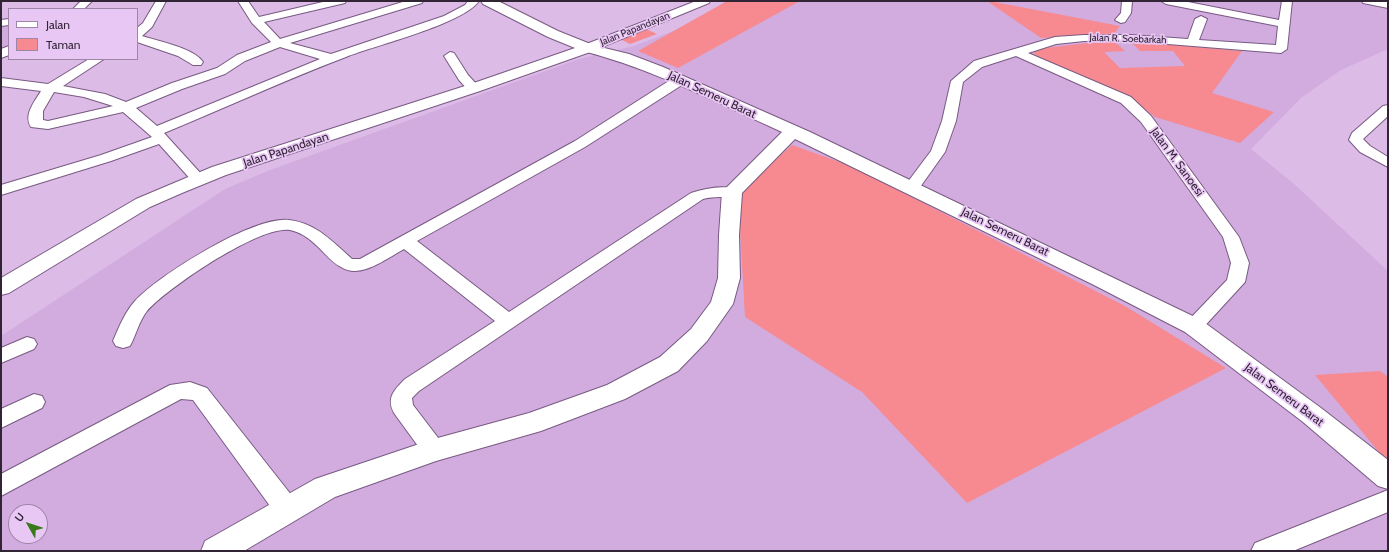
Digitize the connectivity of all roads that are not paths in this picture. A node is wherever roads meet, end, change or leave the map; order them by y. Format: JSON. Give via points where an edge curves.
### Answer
{"nodes":[{"id":1,"x":87,"y":1,"type":"edge"},
{"id":2,"x":161,"y":1,"type":"edge"},
{"id":3,"x":243,"y":1,"type":"edge"},
{"id":4,"x":341,"y":1,"type":"edge"},
{"id":5,"x":418,"y":1,"type":"edge"},
{"id":6,"x":474,"y":1,"type":"edge"},
{"id":7,"x":488,"y":1,"type":"edge"},
{"id":8,"x":705,"y":1,"type":"edge"},
{"id":9,"x":1126,"y":1,"type":"edge"},
{"id":10,"x":1166,"y":1,"type":"edge"},
{"id":11,"x":1287,"y":1,"type":"edge"},
{"id":12,"x":1368,"y":1,"type":"edge"},
{"id":13,"x":1195,"y":4,"type":"edge"},
{"id":14,"x":1388,"y":5,"type":"edge"},
{"id":15,"x":79,"y":8,"type":"edge"},
{"id":16,"x":1121,"y":20,"type":"dead end"},
{"id":17,"x":1201,"y":20,"type":"dead end"},
{"id":18,"x":256,"y":21,"type":"junction"},
{"id":19,"x":1284,"y":24,"type":"junction"},
{"id":20,"x":138,"y":33,"type":"edge"},
{"id":21,"x":138,"y":38,"type":"edge"},
{"id":22,"x":278,"y":43,"type":"junction"},
{"id":23,"x":1192,"y":43,"type":"junction"},
{"id":24,"x":588,"y":48,"type":"junction"},
{"id":25,"x":1016,"y":52,"type":"junction"},
{"id":26,"x":450,"y":56,"type":"dead end"},
{"id":27,"x":331,"y":58,"type":"junction"},
{"id":28,"x":96,"y":60,"type":"edge"},
{"id":29,"x":197,"y":62,"type":"dead end"},
{"id":30,"x":680,"y":80,"type":"junction"},
{"id":31,"x":1,"y":82,"type":"edge"},
{"id":32,"x":474,"y":88,"type":"junction"},
{"id":33,"x":49,"y":89,"type":"junction"},
{"id":34,"x":126,"y":107,"type":"junction"},
{"id":35,"x":1388,"y":109,"type":"edge"},
{"id":36,"x":793,"y":132,"type":"junction"},
{"id":37,"x":157,"y":135,"type":"junction"},
{"id":38,"x":1388,"y":163,"type":"edge"},
{"id":39,"x":198,"y":179,"type":"junction"},
{"id":40,"x":912,"y":187,"type":"junction"},
{"id":41,"x":1,"y":190,"type":"edge"},
{"id":42,"x":732,"y":192,"type":"junction"},
{"id":43,"x":404,"y":240,"type":"junction"},
{"id":44,"x":1,"y":288,"type":"edge"},
{"id":45,"x":508,"y":321,"type":"junction"},
{"id":46,"x":1193,"y":326,"type":"junction"},
{"id":47,"x":123,"y":341,"type":"dead end"},
{"id":48,"x":27,"y":344,"type":"dead end"},
{"id":49,"x":1,"y":356,"type":"edge"},
{"id":50,"x":34,"y":402,"type":"dead end"},
{"id":51,"x":1,"y":419,"type":"edge"},
{"id":52,"x":434,"y":450,"type":"junction"},
{"id":53,"x":1388,"y":477,"type":"edge"},
{"id":54,"x":1,"y":486,"type":"edge"},
{"id":55,"x":1388,"y":501,"type":"edge"},
{"id":56,"x":287,"y":509,"type":"junction"},
{"id":57,"x":216,"y":551,"type":"edge"},
{"id":58,"x":1264,"y":551,"type":"edge"}],
"edges":[{"from":1,"to":15,"type":"street"},
{"from":2,"to":20,"type":"street","via":[[148,25]]},
{"from":3,"to":18,"type":"street"},
{"from":4,"to":18,"type":"street"},
{"from":5,"to":22,"type":"street"},
{"from":6,"to":27,"type":"street","via":[[469,7],[448,18]]},
{"from":7,"to":24,"type":"street","name":"Jalan Papandayan","via":[[553,34]]},
{"from":8,"to":24,"type":"street","name":"Jalan Papandayan"},
{"from":9,"to":16,"type":"street","via":[[1126,13]]},
{"from":10,"to":13,"type":"street"},
{"from":11,"to":19,"type":"street","name":"Jalan R. Soebarkah"},
{"from":12,"to":14,"type":"street"},
{"from":13,"to":19,"type":"street"},
{"from":17,"to":23,"type":"street"},
{"from":18,"to":22,"type":"street"},
{"from":19,"to":23,"type":"street","name":"Jalan R. Soebarkah","via":[[1281,49]]},
{"from":21,"to":29,"type":"street","via":[[182,53]]},
{"from":22,"to":27,"type":"street"},
{"from":22,"to":34,"type":"street","via":[[241,58],[221,71]]},
{"from":23,"to":25,"type":"street","name":"Jalan R. Soebarkah","via":[[1130,38],[1084,38],[1055,41]]},
{"from":24,"to":30,"type":"street","name":"Jalan Semeru Barat","via":[[624,57]]},
{"from":24,"to":32,"type":"street","name":"Jalan Papandayan"},
{"from":25,"to":40,"type":"street","name":"Jalan R. Soebarkah","via":[[978,64],[957,81],[949,121],[938,152]]},
{"from":25,"to":46,"type":"street","name":"Jalan M. Sanoesi","via":[[1126,100],[1146,119],[1231,237],[1240,263],[1236,282]]},
{"from":26,"to":32,"type":"street","via":[[463,77]]},
{"from":27,"to":37,"type":"street"},
{"from":28,"to":33,"type":"street"},
{"from":30,"to":36,"type":"street","name":"Jalan Semeru Barat"},
{"from":30,"to":43,"type":"street","via":[[580,144]]},
{"from":31,"to":33,"type":"street"},
{"from":32,"to":39,"type":"street","name":"Jalan Papandayan"},
{"from":33,"to":34,"type":"street","via":[[106,98]]},
{"from":33,"to":34,"type":"street","via":[[36,111],[38,125],[79,119]]},
{"from":34,"to":37,"type":"street"},
{"from":35,"to":38,"type":"street","via":[[1357,136],[1356,140],[1365,149]]},
{"from":36,"to":40,"type":"street","name":"Jalan Semeru Barat"},
{"from":36,"to":42,"type":"street"},
{"from":37,"to":39,"type":"street"},
{"from":37,"to":41,"type":"street","via":[[98,160]]},
{"from":39,"to":44,"type":"street","name":"Jalan Papandayan","via":[[143,203]]},
{"from":40,"to":46,"type":"street","name":"Jalan Semeru Barat"},
{"from":42,"to":45,"type":"street","via":[[710,192],[697,196]]},
{"from":42,"to":52,"type":"street","via":[[729,278],[722,304],[699,335],[669,364],[616,392],[546,418]]},
{"from":43,"to":45,"type":"street"},
{"from":43,"to":47,"type":"street","via":[[365,263],[352,266],[307,229],[286,224],[274,226],[237,241],[173,278],[140,306]]},
{"from":45,"to":52,"type":"street","via":[[412,385],[401,396],[402,407]]},
{"from":46,"to":53,"type":"street","name":"Jalan Semeru Barat","via":[[1312,415]]},
{"from":48,"to":49,"type":"street"},
{"from":50,"to":51,"type":"street"},
{"from":52,"to":56,"type":"street","via":[[325,488]]},
{"from":54,"to":56,"type":"street","via":[[177,391],[190,390],[200,394]]},
{"from":55,"to":58,"type":"street"},
{"from":56,"to":57,"type":"street"}]}
